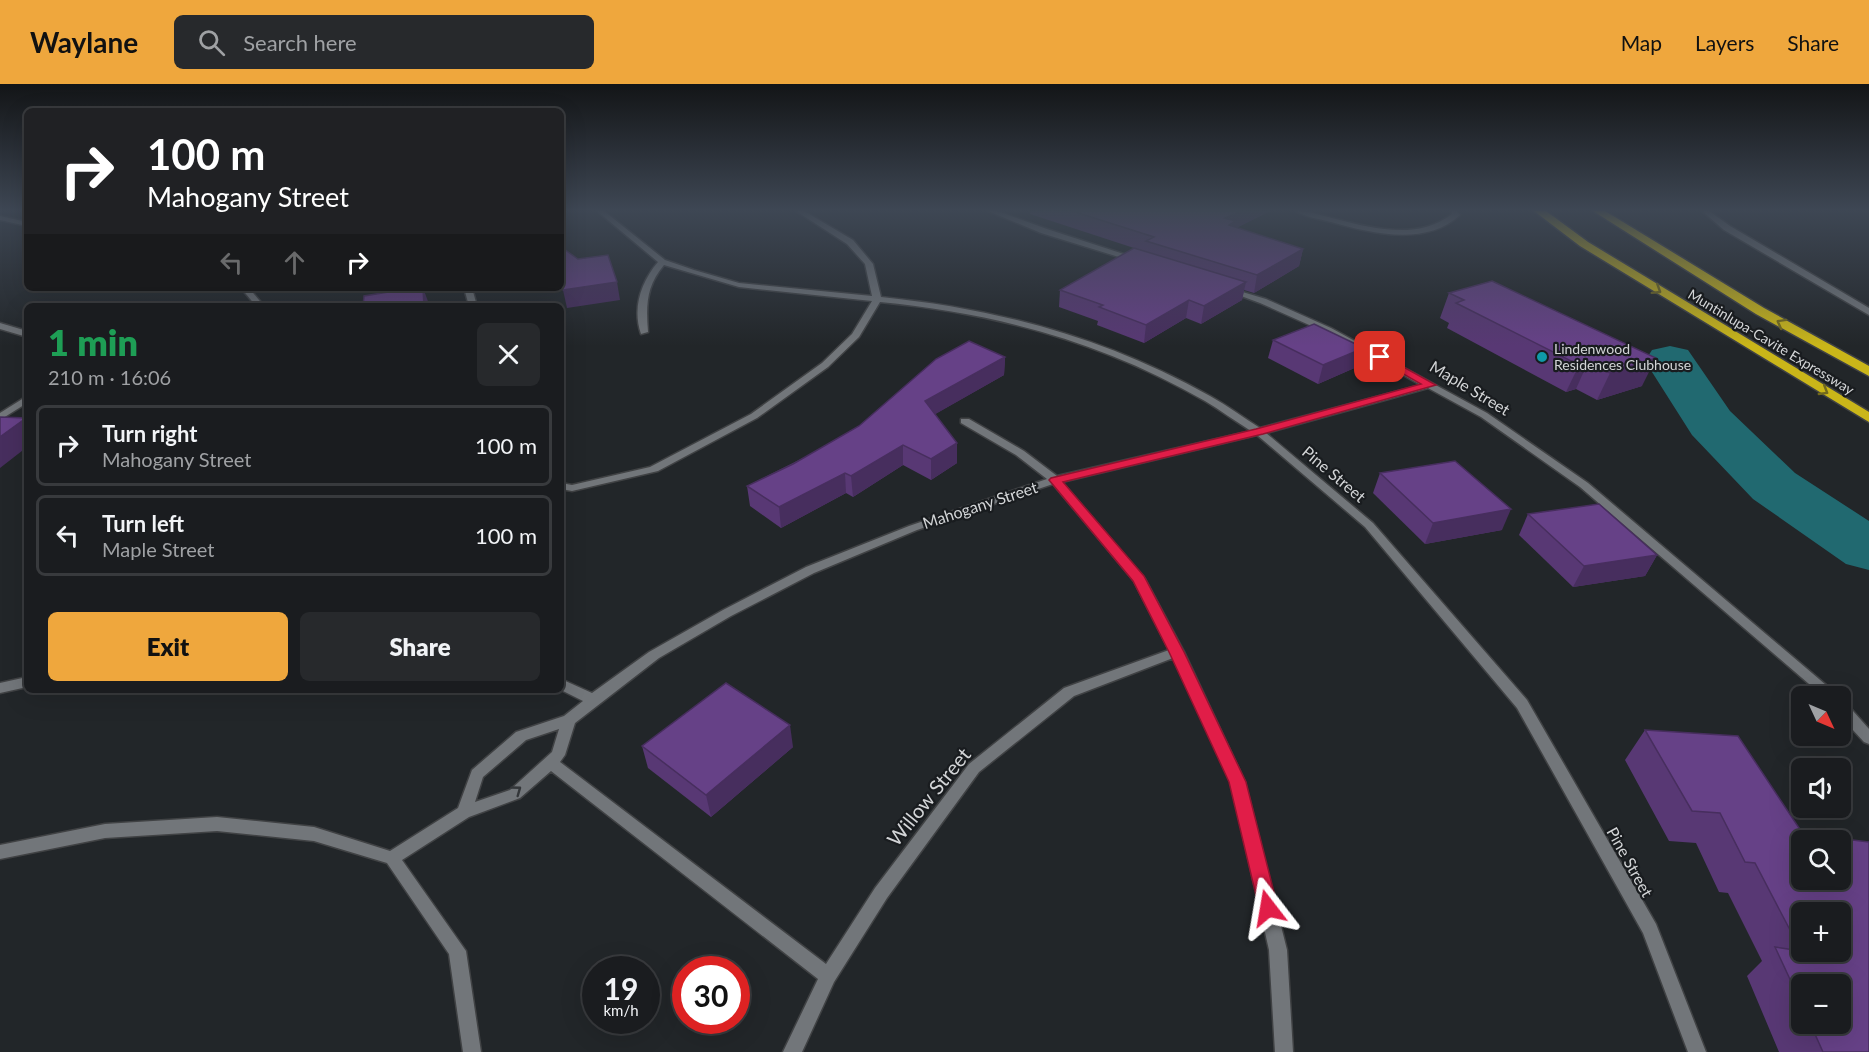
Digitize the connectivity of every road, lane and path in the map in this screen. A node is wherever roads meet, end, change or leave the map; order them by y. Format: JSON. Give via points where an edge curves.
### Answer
{"nodes":[{"id":1,"x":655,"y":256,"type":"edge"},
{"id":2,"x":863,"y":256,"type":"edge"},
{"id":3,"x":1125,"y":256,"type":"edge"},
{"id":4,"x":1604,"y":256,"type":"edge"},
{"id":5,"x":1670,"y":256,"type":"edge"},
{"id":6,"x":1775,"y":256,"type":"edge"},
{"id":7,"x":662,"y":262,"type":"junction"},
{"id":8,"x":1153,"y":265,"type":"edge"},
{"id":9,"x":1220,"y":286,"type":"edge"},
{"id":10,"x":248,"y":291,"type":"edge"},
{"id":11,"x":877,"y":299,"type":"junction"},
{"id":12,"x":258,"y":303,"type":"edge"},
{"id":13,"x":1869,"y":312,"type":"edge"},
{"id":14,"x":0,"y":326,"type":"edge"},
{"id":15,"x":644,"y":332,"type":"dead end"},
{"id":16,"x":24,"y":333,"type":"edge"},
{"id":17,"x":1869,"y":372,"type":"edge"},
{"id":18,"x":1430,"y":385,"type":"junction"},
{"id":19,"x":24,"y":401,"type":"edge"},
{"id":20,"x":0,"y":417,"type":"edge"},
{"id":21,"x":1869,"y":418,"type":"edge"},
{"id":22,"x":965,"y":421,"type":"dead end"},
{"id":23,"x":1259,"y":432,"type":"junction"},
{"id":24,"x":1055,"y":480,"type":"junction"},
{"id":25,"x":564,"y":487,"type":"edge"},
{"id":26,"x":1177,"y":652,"type":"junction"},
{"id":27,"x":24,"y":683,"type":"edge"},
{"id":28,"x":564,"y":686,"type":"edge"},
{"id":29,"x":1820,"y":686,"type":"edge"},
{"id":30,"x":0,"y":688,"type":"edge"},
{"id":31,"x":593,"y":700,"type":"junction"},
{"id":32,"x":1851,"y":718,"type":"edge"},
{"id":33,"x":569,"y":720,"type":"junction"},
{"id":34,"x":1869,"y":738,"type":"edge"},
{"id":35,"x":550,"y":762,"type":"junction"},
{"id":36,"x":464,"y":812,"type":"junction"},
{"id":37,"x":0,"y":852,"type":"edge"},
{"id":38,"x":392,"y":858,"type":"junction"},
{"id":39,"x":828,"y":976,"type":"junction"},
{"id":40,"x":472,"y":1052,"type":"edge"},
{"id":41,"x":792,"y":1052,"type":"edge"},
{"id":42,"x":1284,"y":1052,"type":"edge"},
{"id":43,"x":1697,"y":1052,"type":"edge"}],
"edges":[{"from":1,"to":7,"type":"street","name":"Pine Street"},
{"from":2,"to":11,"type":"street","via":[[869,264]]},
{"from":3,"to":8,"type":"street"},
{"from":4,"to":21,"type":"highway","name":"Muntinlupa-Cavite Expressway","one_way":true},
{"from":17,"to":5,"type":"highway","name":"Muntinlupa-Cavite Expressway","one_way":true,"via":[[1760,312]]},
{"from":6,"to":13,"type":"street"},
{"from":7,"to":11,"type":"street","name":"Pine Street","via":[[739,285]]},
{"from":7,"to":15,"type":"street","via":[[643,288]]},
{"from":9,"to":18,"type":"street","name":"Maple Street","via":[[1328,330]]},
{"from":10,"to":12,"type":"street"},
{"from":11,"to":23,"type":"street","name":"Pine Street","via":[[985,314],[1084,342],[1208,399]]},
{"from":11,"to":25,"type":"street","via":[[856,335],[825,365],[754,416],[654,469]]},
{"from":14,"to":16,"type":"street"},
{"from":18,"to":23,"type":"street","name":"Mahogany Street"},
{"from":18,"to":29,"type":"street","name":"Maple Street","via":[[1484,416],[1584,485]]},
{"from":19,"to":20,"type":"street"},
{"from":22,"to":24,"type":"street","via":[[1020,453]]},
{"from":23,"to":24,"type":"street","name":"Mahogany Street"},
{"from":23,"to":43,"type":"street","name":"Pine Street","via":[[1369,525],[1522,704],[1650,930]]},
{"from":24,"to":26,"type":"street","via":[[1139,579]]},
{"from":24,"to":31,"type":"street","name":"Mahogany Street","via":[[914,528],[810,570],[654,655]]},
{"from":26,"to":39,"type":"street","name":"Willow Street","via":[[1069,692],[974,768],[881,893]]},
{"from":26,"to":42,"type":"street","via":[[1238,782],[1278,950]]},
{"from":27,"to":30,"type":"street"},
{"from":28,"to":31,"type":"street"},
{"from":31,"to":33,"type":"street","name":"Mahogany Street"},
{"from":32,"to":34,"type":"street"},
{"from":33,"to":35,"type":"street","via":[[558,755]]},
{"from":33,"to":36,"type":"street","name":"Mahogany Street","via":[[522,736],[477,774]]},
{"from":36,"to":35,"type":"street","one_way":true,"via":[[515,795]]},
{"from":35,"to":39,"type":"street"},
{"from":36,"to":38,"type":"street"},
{"from":37,"to":38,"type":"street","via":[[105,831],[217,824],[314,834]]},
{"from":38,"to":40,"type":"street","via":[[458,951]]},
{"from":39,"to":41,"type":"street","name":"Willow Street"}]}
